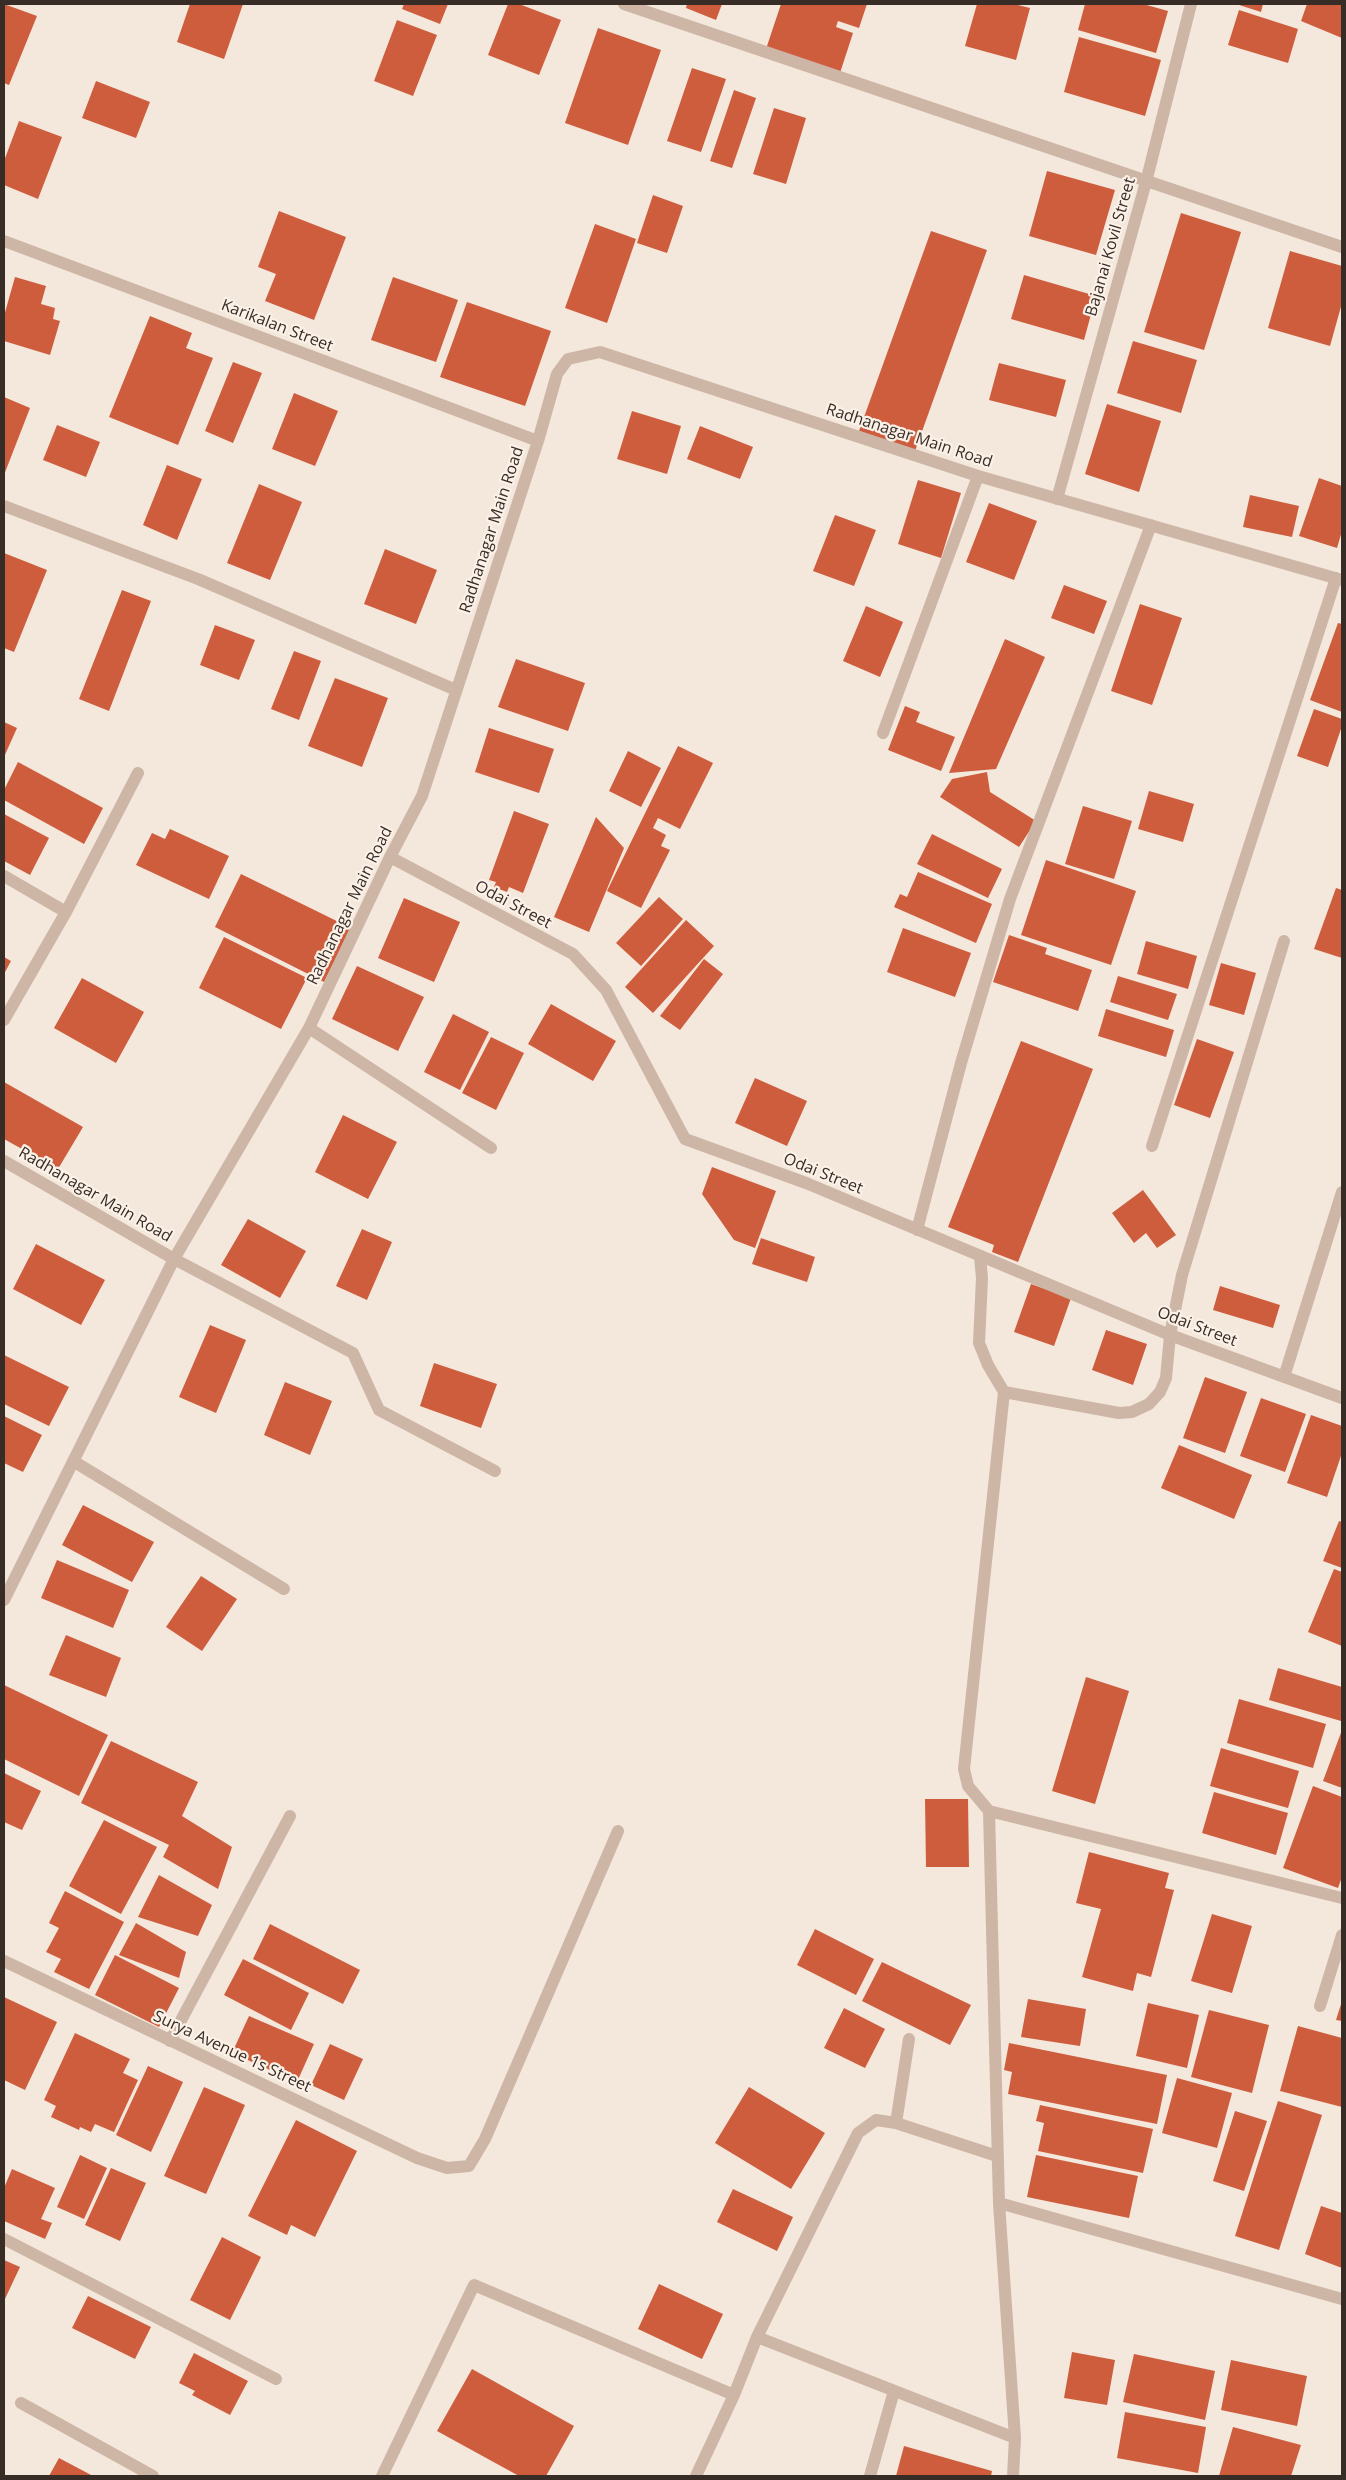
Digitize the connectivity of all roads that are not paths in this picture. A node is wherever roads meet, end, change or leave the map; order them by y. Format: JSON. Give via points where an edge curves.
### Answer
{"nodes":[{"id":1,"x":624,"y":4,"type":"edge"},
{"id":2,"x":1191,"y":4,"type":"edge"},
{"id":3,"x":1146,"y":182,"type":"junction"},
{"id":4,"x":4,"y":240,"type":"edge"},
{"id":5,"x":1342,"y":247,"type":"edge"},
{"id":6,"x":538,"y":441,"type":"junction"},
{"id":7,"x":978,"y":476,"type":"junction"},
{"id":8,"x":1057,"y":499,"type":"junction"},
{"id":9,"x":4,"y":506,"type":"edge"},
{"id":10,"x":1151,"y":525,"type":"junction"},
{"id":11,"x":1339,"y":579,"type":"edge"},
{"id":12,"x":456,"y":690,"type":"junction"},
{"id":13,"x":883,"y":733,"type":"dead end"},
{"id":14,"x":138,"y":773,"type":"dead end"},
{"id":15,"x":390,"y":857,"type":"junction"},
{"id":16,"x":4,"y":876,"type":"edge"},
{"id":17,"x":66,"y":912,"type":"junction"},
{"id":18,"x":1284,"y":941,"type":"dead end"},
{"id":19,"x":4,"y":1020,"type":"edge"},
{"id":20,"x":309,"y":1028,"type":"junction"},
{"id":21,"x":1152,"y":1146,"type":"dead end"},
{"id":22,"x":491,"y":1148,"type":"dead end"},
{"id":23,"x":4,"y":1162,"type":"edge"},
{"id":24,"x":1342,"y":1192,"type":"edge"},
{"id":25,"x":917,"y":1230,"type":"junction"},
{"id":26,"x":980,"y":1257,"type":"junction"},
{"id":27,"x":174,"y":1259,"type":"junction"},
{"id":28,"x":1170,"y":1335,"type":"junction"},
{"id":29,"x":1284,"y":1377,"type":"junction"},
{"id":30,"x":1004,"y":1392,"type":"junction"},
{"id":31,"x":1342,"y":1398,"type":"edge"},
{"id":32,"x":73,"y":1461,"type":"junction"},
{"id":33,"x":495,"y":1471,"type":"dead end"},
{"id":34,"x":284,"y":1589,"type":"dead end"},
{"id":35,"x":4,"y":1600,"type":"edge"},
{"id":36,"x":989,"y":1811,"type":"junction"},
{"id":37,"x":290,"y":1816,"type":"dead end"},
{"id":38,"x":618,"y":1831,"type":"dead end"},
{"id":39,"x":1342,"y":1898,"type":"edge"},
{"id":40,"x":1342,"y":1935,"type":"edge"},
{"id":41,"x":4,"y":1961,"type":"edge"},
{"id":42,"x":1320,"y":2006,"type":"dead end"},
{"id":43,"x":909,"y":2039,"type":"dead end"},
{"id":44,"x":170,"y":2041,"type":"junction"},
{"id":45,"x":896,"y":2123,"type":"junction"},
{"id":46,"x":997,"y":2156,"type":"junction"},
{"id":47,"x":999,"y":2203,"type":"junction"},
{"id":48,"x":4,"y":2239,"type":"edge"},
{"id":49,"x":1342,"y":2299,"type":"edge"},
{"id":50,"x":757,"y":2337,"type":"junction"},
{"id":51,"x":276,"y":2379,"type":"dead end"},
{"id":52,"x":894,"y":2391,"type":"junction"},
{"id":53,"x":734,"y":2395,"type":"junction"},
{"id":54,"x":21,"y":2403,"type":"dead end"},
{"id":55,"x":1015,"y":2438,"type":"junction"},
{"id":56,"x":153,"y":2476,"type":"edge"},
{"id":57,"x":382,"y":2476,"type":"edge"},
{"id":58,"x":696,"y":2476,"type":"edge"},
{"id":59,"x":870,"y":2476,"type":"edge"},
{"id":60,"x":1013,"y":2476,"type":"edge"}],
"edges":[{"from":1,"to":3,"type":"street"},
{"from":2,"to":3,"type":"street","name":"Bajanai Kovil Street"},
{"from":3,"to":5,"type":"street"},
{"from":3,"to":8,"type":"street","name":"Bajanai Kovil Street"},
{"from":4,"to":6,"type":"street","name":"Karikalan Street"},
{"from":6,"to":7,"type":"street","name":"Radhanagar Main Road","via":[[557,374],[568,359],[600,352]]},
{"from":6,"to":12,"type":"street","name":"Radhanagar Main Road"},
{"from":7,"to":8,"type":"street","name":"Radhanagar Main Road"},
{"from":7,"to":13,"type":"street"},
{"from":8,"to":10,"type":"street","name":"Radhanagar Main Road"},
{"from":9,"to":12,"type":"street","via":[[198,579]]},
{"from":10,"to":11,"type":"street","name":"Radhanagar Main Road"},
{"from":10,"to":25,"type":"street","via":[[1010,899],[961,1063]]},
{"from":11,"to":21,"type":"street"},
{"from":12,"to":15,"type":"street","name":"Radhanagar Main Road","via":[[422,796]]},
{"from":14,"to":17,"type":"street"},
{"from":15,"to":20,"type":"street","name":"Radhanagar Main Road"},
{"from":15,"to":25,"type":"street","name":"Odai Street","via":[[573,954],[606,990],[685,1140],[806,1183]]},
{"from":16,"to":17,"type":"street"},
{"from":17,"to":19,"type":"street"},
{"from":18,"to":28,"type":"street","via":[[1182,1275]]},
{"from":20,"to":22,"type":"street"},
{"from":20,"to":27,"type":"street","name":"Radhanagar Main Road"},
{"from":23,"to":27,"type":"street","name":"Radhanagar Main Road"},
{"from":24,"to":29,"type":"street"},
{"from":25,"to":26,"type":"street","name":"Odai Street"},
{"from":26,"to":28,"type":"street","name":"Odai Street"},
{"from":26,"to":30,"type":"street","via":[[980,1343]]},
{"from":27,"to":32,"type":"street"},
{"from":27,"to":33,"type":"street","via":[[353,1352],[379,1410]]},
{"from":28,"to":29,"type":"street","name":"Odai Street"},
{"from":28,"to":30,"type":"street","via":[[1166,1378],[1160,1392],[1149,1404],[1132,1412],[1119,1414]]},
{"from":29,"to":31,"type":"street","name":"Odai Street"},
{"from":30,"to":36,"type":"street","via":[[964,1769],[968,1786]]},
{"from":32,"to":34,"type":"street"},
{"from":32,"to":35,"type":"street"},
{"from":36,"to":39,"type":"street"},
{"from":36,"to":46,"type":"street"},
{"from":37,"to":44,"type":"street"},
{"from":38,"to":44,"type":"street","name":"Surya Avenue 1s Street","via":[[486,2139],[469,2166],[447,2168],[417,2158]]},
{"from":40,"to":42,"type":"street"},
{"from":41,"to":44,"type":"street","name":"Surya Avenue 1s Street"},
{"from":43,"to":45,"type":"street"},
{"from":45,"to":46,"type":"street"},
{"from":45,"to":50,"type":"street","via":[[876,2120],[858,2133]]},
{"from":46,"to":47,"type":"street"},
{"from":47,"to":49,"type":"street"},
{"from":47,"to":55,"type":"street"},
{"from":48,"to":51,"type":"street"},
{"from":50,"to":52,"type":"street"},
{"from":50,"to":53,"type":"street"},
{"from":52,"to":55,"type":"street"},
{"from":52,"to":59,"type":"street"},
{"from":53,"to":57,"type":"street","via":[[474,2285]]},
{"from":53,"to":58,"type":"street"},
{"from":54,"to":56,"type":"street"},
{"from":55,"to":60,"type":"street"}]}
